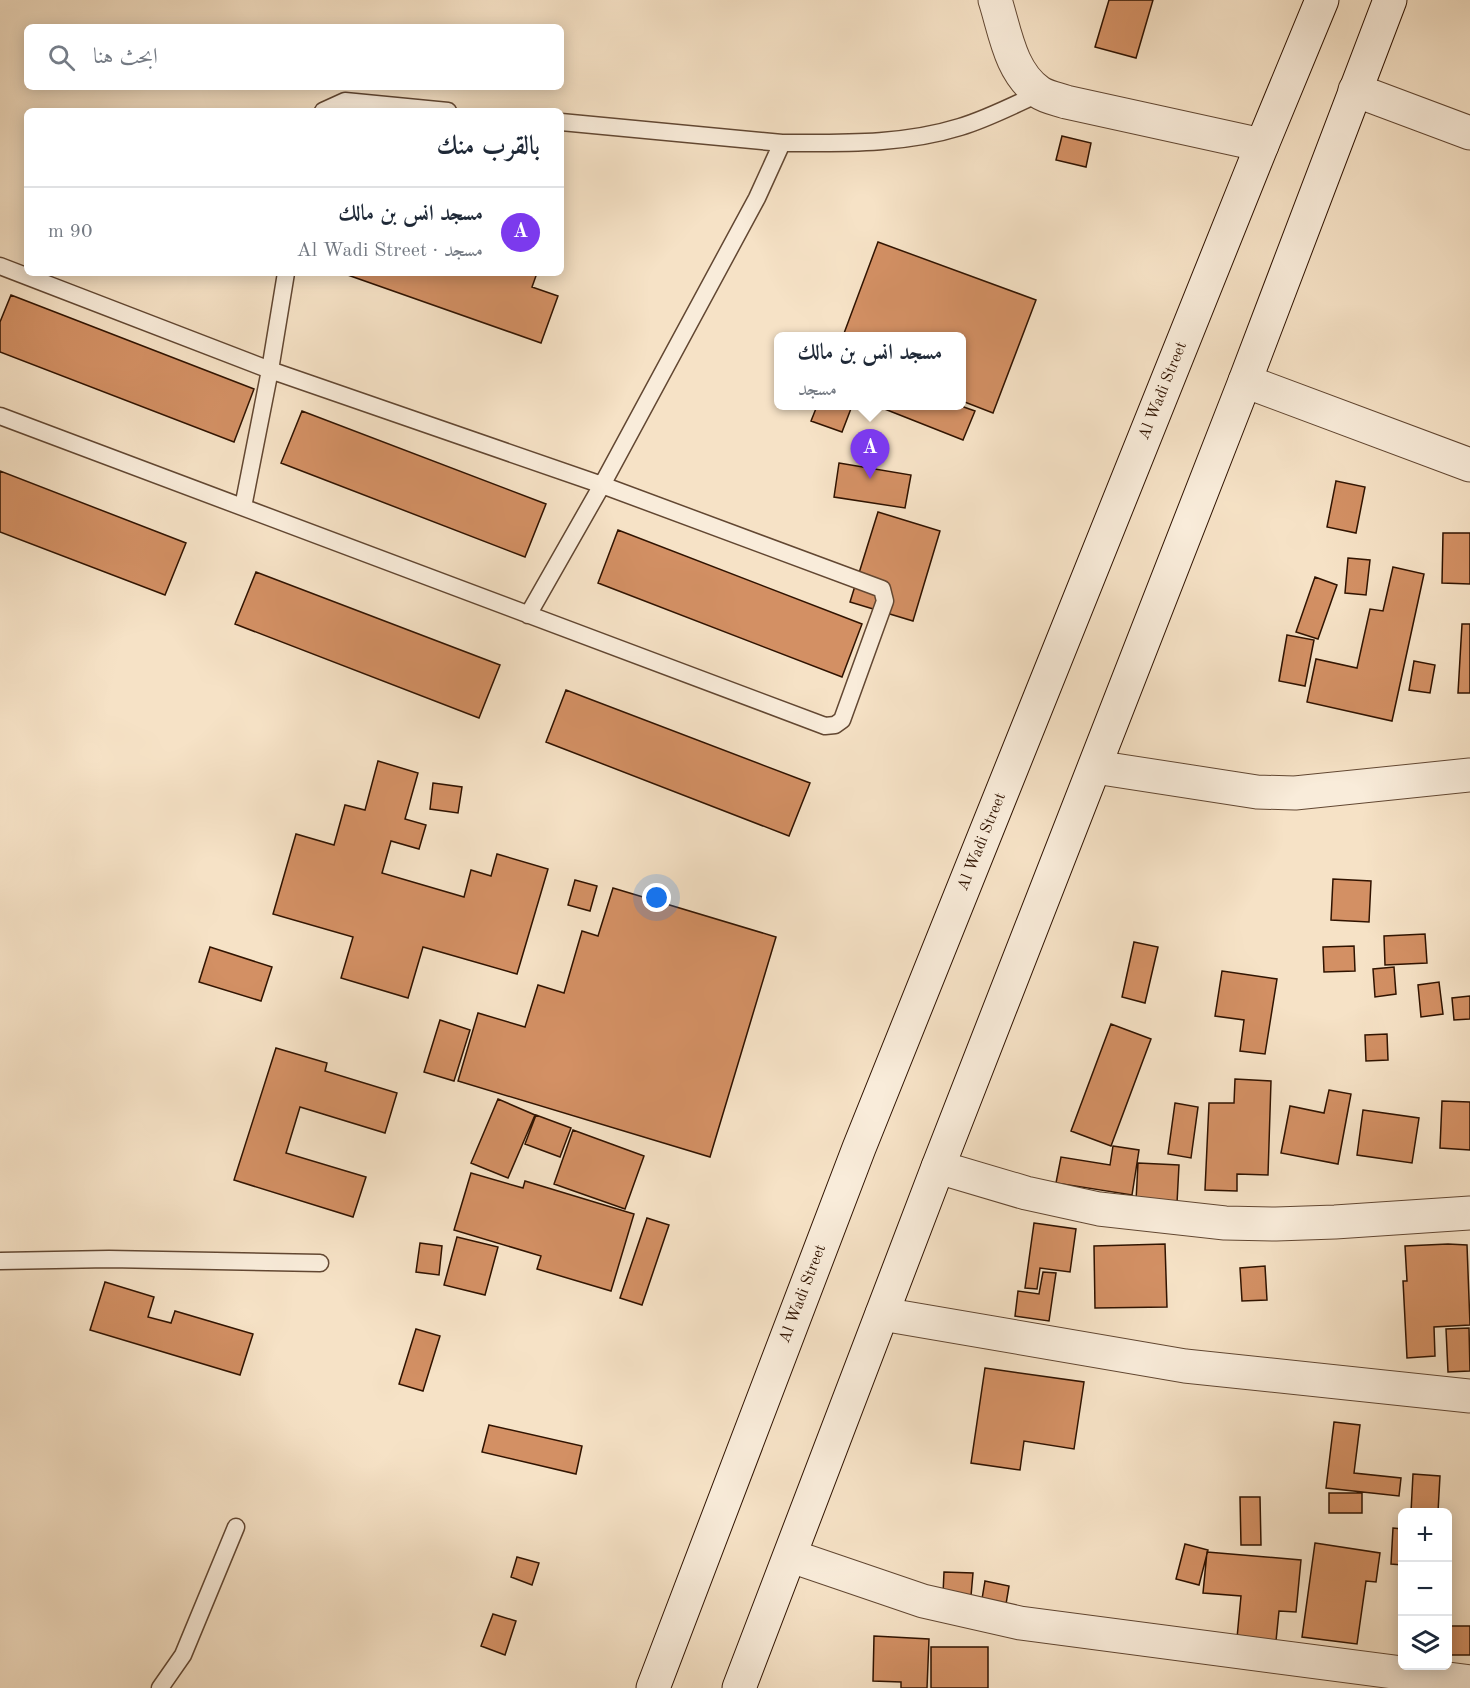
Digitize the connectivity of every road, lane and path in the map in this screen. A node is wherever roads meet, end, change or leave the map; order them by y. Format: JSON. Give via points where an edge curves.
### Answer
{"nodes":[{"id":1,"x":995,"y":0,"type":"edge"},
{"id":2,"x":1322,"y":0,"type":"edge"},
{"id":3,"x":1390,"y":0,"type":"edge"},
{"id":4,"x":1356,"y":90,"type":"junction"},
{"id":5,"x":1040,"y":93,"type":"junction"},
{"id":6,"x":330,"y":108,"type":"edge"},
{"id":7,"x":417,"y":108,"type":"edge"},
{"id":8,"x":564,"y":122,"type":"edge"},
{"id":9,"x":1470,"y":133,"type":"edge"},
{"id":10,"x":782,"y":143,"type":"junction"},
{"id":11,"x":1262,"y":145,"type":"junction"},
{"id":12,"x":0,"y":266,"type":"edge"},
{"id":13,"x":24,"y":275,"type":"edge"},
{"id":14,"x":26,"y":276,"type":"edge"},
{"id":15,"x":286,"y":276,"type":"edge"},
{"id":16,"x":270,"y":370,"type":"junction"},
{"id":17,"x":1245,"y":381,"type":"junction"},
{"id":18,"x":0,"y":416,"type":"edge"},
{"id":19,"x":1470,"y":465,"type":"edge"},
{"id":20,"x":602,"y":485,"type":"junction"},
{"id":21,"x":243,"y":507,"type":"junction"},
{"id":22,"x":528,"y":615,"type":"junction"},
{"id":23,"x":1095,"y":767,"type":"junction"},
{"id":24,"x":1470,"y":775,"type":"edge"},
{"id":25,"x":938,"y":1167,"type":"junction"},
{"id":26,"x":1470,"y":1213,"type":"edge"},
{"id":27,"x":0,"y":1261,"type":"edge"},
{"id":28,"x":320,"y":1263,"type":"dead end"},
{"id":29,"x":882,"y":1314,"type":"junction"},
{"id":30,"x":1470,"y":1396,"type":"edge"},
{"id":31,"x":236,"y":1527,"type":"dead end"},
{"id":32,"x":791,"y":1556,"type":"junction"},
{"id":33,"x":1383,"y":1680,"type":"edge"},
{"id":34,"x":1470,"y":1682,"type":"edge"},
{"id":35,"x":160,"y":1688,"type":"edge"},
{"id":36,"x":653,"y":1688,"type":"edge"},
{"id":37,"x":739,"y":1688,"type":"edge"}],
"edges":[{"from":1,"to":5,"type":"main road","via":[[1013,57],[1023,77]]},
{"from":2,"to":11,"type":"main road","name":"Al Wadi Street"},
{"from":3,"to":4,"type":"main road"},
{"from":4,"to":9,"type":"main road"},
{"from":4,"to":17,"type":"main road"},
{"from":5,"to":10,"type":"lane","via":[[961,127],[918,137],[868,143]]},
{"from":5,"to":11,"type":"main road"},
{"from":6,"to":7,"type":"lane","via":[[345,101]]},
{"from":8,"to":10,"type":"lane"},
{"from":10,"to":20,"type":"lane","via":[[757,198]]},
{"from":11,"to":36,"type":"main road","name":"Al Wadi Street","via":[[859,1148]]},
{"from":12,"to":13,"type":"lane"},
{"from":14,"to":16,"type":"lane"},
{"from":15,"to":16,"type":"lane"},
{"from":16,"to":20,"type":"lane"},
{"from":16,"to":21,"type":"lane"},
{"from":17,"to":19,"type":"main road"},
{"from":17,"to":23,"type":"main road"},
{"from":18,"to":21,"type":"lane"},
{"from":20,"to":22,"type":"lane"},
{"from":20,"to":22,"type":"lane","via":[[882,589],[885,601],[842,720],[825,726]]},
{"from":21,"to":22,"type":"lane"},
{"from":23,"to":24,"type":"main road","via":[[1257,792],[1295,793]]},
{"from":23,"to":25,"type":"main road"},
{"from":25,"to":26,"type":"main road","via":[[1026,1193],[1100,1209],[1225,1223],[1335,1222]]},
{"from":25,"to":29,"type":"main road"},
{"from":27,"to":28,"type":"lane"},
{"from":29,"to":30,"type":"main road","via":[[1185,1366]]},
{"from":29,"to":32,"type":"main road"},
{"from":31,"to":35,"type":"lane","via":[[183,1654]]},
{"from":32,"to":33,"type":"main road","via":[[964,1612]]},
{"from":32,"to":37,"type":"main road"},
{"from":33,"to":34,"type":"main road"}]}
